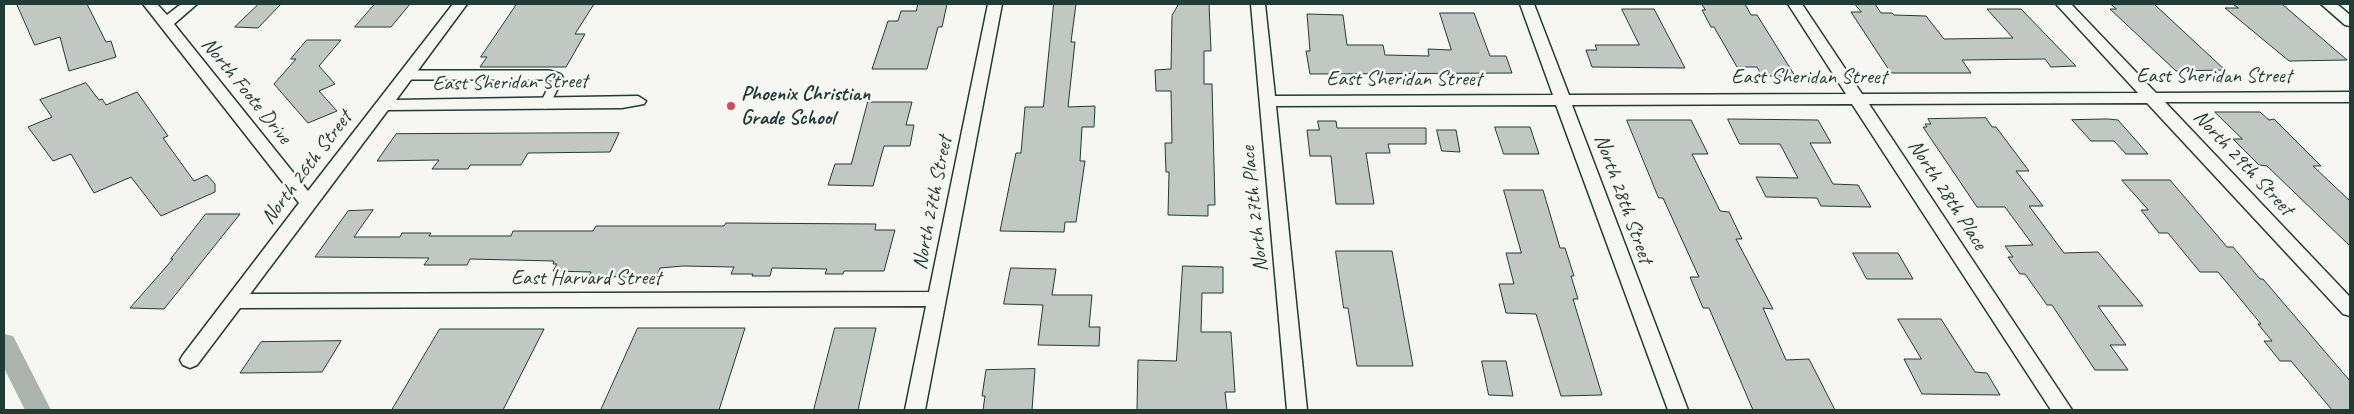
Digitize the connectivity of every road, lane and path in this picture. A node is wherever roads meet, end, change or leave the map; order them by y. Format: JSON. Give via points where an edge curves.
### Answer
{"nodes":[{"id":1,"x":150,"y":4,"type":"edge"},
{"id":2,"x":190,"y":4,"type":"edge"},
{"id":3,"x":460,"y":4,"type":"edge"},
{"id":4,"x":995,"y":4,"type":"edge"},
{"id":5,"x":1258,"y":4,"type":"edge"},
{"id":6,"x":1527,"y":4,"type":"edge"},
{"id":7,"x":1795,"y":4,"type":"edge"},
{"id":8,"x":2063,"y":4,"type":"edge"},
{"id":9,"x":2328,"y":4,"type":"edge"},
{"id":10,"x":2350,"y":22,"type":"edge"},
{"id":11,"x":165,"y":24,"type":"junction"},
{"id":12,"x":405,"y":76,"type":"junction"},
{"id":13,"x":2150,"y":97,"type":"junction"},
{"id":14,"x":2350,"y":97,"type":"edge"},
{"id":15,"x":1857,"y":98,"type":"junction"},
{"id":16,"x":1267,"y":100,"type":"junction"},
{"id":17,"x":1562,"y":100,"type":"junction"},
{"id":18,"x":638,"y":101,"type":"dead end"},
{"id":19,"x":544,"y":104,"type":"junction"},
{"id":20,"x":382,"y":106,"type":"junction"},
{"id":21,"x":309,"y":204,"type":"junction"},
{"id":22,"x":937,"y":299,"type":"junction"},
{"id":23,"x":235,"y":302,"type":"junction"},
{"id":24,"x":2350,"y":309,"type":"edge"},
{"id":25,"x":190,"y":360,"type":"dead end"},
{"id":26,"x":916,"y":410,"type":"edge"},
{"id":27,"x":1297,"y":410,"type":"edge"},
{"id":28,"x":1678,"y":410,"type":"edge"},
{"id":29,"x":2062,"y":410,"type":"edge"}],
"edges":[{"from":1,"to":11,"type":"street","name":"North Foote Drive"},
{"from":2,"to":11,"type":"street"},
{"from":3,"to":12,"type":"street","name":"North 26th Street"},
{"from":4,"to":22,"type":"street","name":"North 27th Street"},
{"from":5,"to":16,"type":"street","name":"North 27th Place"},
{"from":6,"to":17,"type":"street","name":"North 28th Street"},
{"from":7,"to":15,"type":"street","name":"North 28th Place"},
{"from":8,"to":13,"type":"street","name":"North 29th Street"},
{"from":9,"to":10,"type":"street"},
{"from":11,"to":21,"type":"street","name":"North Foote Drive"},
{"from":12,"to":19,"type":"lane","via":[[550,75],[558,78]]},
{"from":12,"to":20,"type":"street","name":"North 26th Street"},
{"from":13,"to":14,"type":"street","name":"East Sheridan Street"},
{"from":13,"to":15,"type":"street","name":"East Sheridan Street"},
{"from":13,"to":24,"type":"street","name":"North 29th Street"},
{"from":15,"to":17,"type":"street","name":"East Sheridan Street"},
{"from":15,"to":29,"type":"street","name":"North 28th Place"},
{"from":16,"to":17,"type":"street","name":"East Sheridan Street"},
{"from":16,"to":27,"type":"street","name":"North 27th Place"},
{"from":17,"to":28,"type":"street","name":"North 28th Street"},
{"from":18,"to":19,"type":"street","name":"East Sheridan Street"},
{"from":19,"to":20,"type":"street","name":"East Sheridan Street"},
{"from":20,"to":21,"type":"street","name":"North 26th Street"},
{"from":21,"to":23,"type":"street","name":"North 26th Street"},
{"from":22,"to":23,"type":"street","name":"East Harvard Street"},
{"from":22,"to":26,"type":"street","name":"North 27th Street"},
{"from":23,"to":25,"type":"street","name":"North 26th Street"}]}
